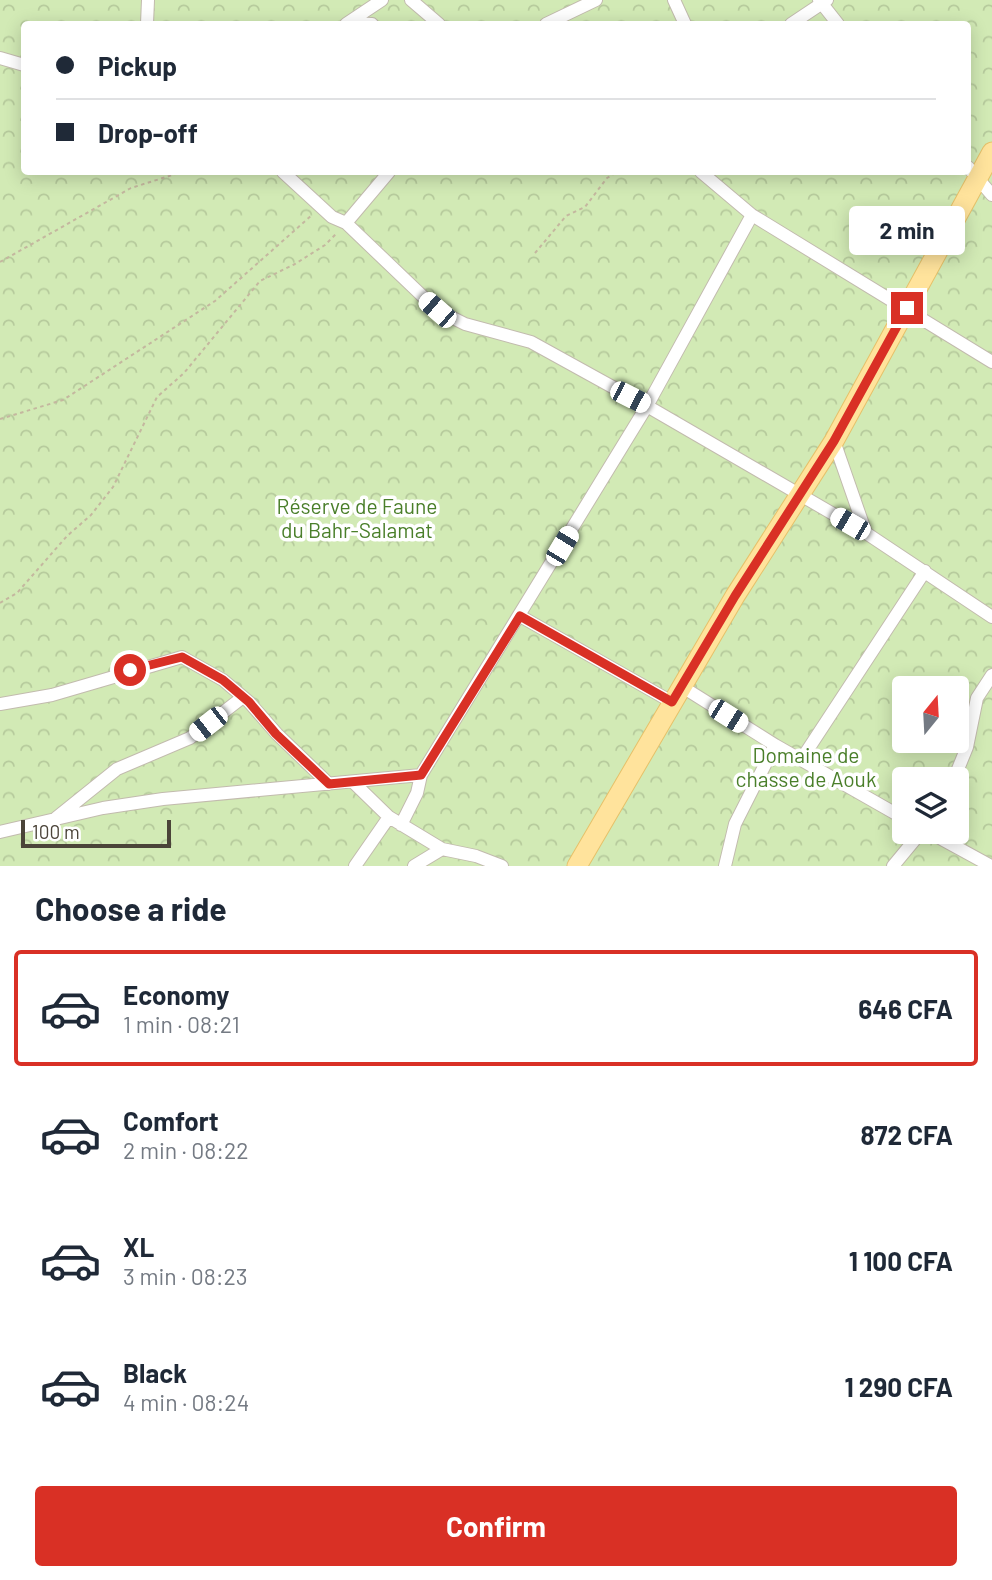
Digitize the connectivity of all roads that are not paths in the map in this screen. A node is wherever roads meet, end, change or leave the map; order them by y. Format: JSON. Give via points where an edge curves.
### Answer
{"nodes":[{"id":1,"x":148,"y":0,"type":"edge"},
{"id":2,"x":382,"y":0,"type":"edge"},
{"id":3,"x":411,"y":0,"type":"edge"},
{"id":4,"x":596,"y":0,"type":"edge"},
{"id":5,"x":674,"y":0,"type":"edge"},
{"id":6,"x":822,"y":1,"type":"edge"},
{"id":7,"x":147,"y":21,"type":"edge"},
{"id":8,"x":351,"y":21,"type":"edge"},
{"id":9,"x":436,"y":21,"type":"edge"},
{"id":10,"x":558,"y":21,"type":"edge"},
{"id":11,"x":684,"y":21,"type":"edge"},
{"id":12,"x":796,"y":21,"type":"edge"},
{"id":13,"x":836,"y":21,"type":"edge"},
{"id":14,"x":0,"y":58,"type":"edge"},
{"id":15,"x":21,"y":64,"type":"edge"},
{"id":16,"x":992,"y":152,"type":"edge"},
{"id":17,"x":973,"y":172,"type":"edge"},
{"id":18,"x":286,"y":175,"type":"edge"},
{"id":19,"x":386,"y":175,"type":"edge"},
{"id":20,"x":705,"y":175,"type":"edge"},
{"id":21,"x":992,"y":195,"type":"edge"},
{"id":22,"x":752,"y":215,"type":"junction"},
{"id":23,"x":346,"y":223,"type":"junction"},
{"id":24,"x":907,"y":308,"type":"junction"},
{"id":25,"x":992,"y":362,"type":"edge"},
{"id":26,"x":647,"y":406,"type":"junction"},
{"id":27,"x":834,"y":441,"type":"junction"},
{"id":28,"x":799,"y":495,"type":"junction"},
{"id":29,"x":866,"y":533,"type":"junction"},
{"id":30,"x":925,"y":570,"type":"junction"},
{"id":31,"x":520,"y":616,"type":"junction"},
{"id":32,"x":992,"y":617,"type":"edge"},
{"id":33,"x":992,"y":675,"type":"edge"},
{"id":34,"x":677,"y":694,"type":"junction"},
{"id":35,"x":243,"y":697,"type":"junction"},
{"id":36,"x":0,"y":704,"type":"edge"},
{"id":37,"x":775,"y":745,"type":"junction"},
{"id":38,"x":801,"y":760,"type":"junction"},
{"id":39,"x":959,"y":767,"type":"edge"},
{"id":40,"x":421,"y":775,"type":"junction"},
{"id":41,"x":354,"y":782,"type":"junction"},
{"id":42,"x":329,"y":784,"type":"junction"},
{"id":43,"x":892,"y":812,"type":"edge"},
{"id":44,"x":389,"y":817,"type":"junction"},
{"id":45,"x":53,"y":820,"type":"junction"},
{"id":46,"x":401,"y":825,"type":"junction"},
{"id":47,"x":0,"y":832,"type":"edge"},
{"id":48,"x":913,"y":844,"type":"edge"},
{"id":49,"x":950,"y":844,"type":"edge"},
{"id":50,"x":442,"y":849,"type":"junction"},
{"id":51,"x":355,"y":866,"type":"edge"},
{"id":52,"x":414,"y":866,"type":"edge"},
{"id":53,"x":502,"y":866,"type":"edge"},
{"id":54,"x":577,"y":866,"type":"edge"},
{"id":55,"x":725,"y":866,"type":"edge"},
{"id":56,"x":893,"y":866,"type":"edge"},
{"id":57,"x":991,"y":866,"type":"edge"}],
"edges":[{"from":1,"to":7,"type":"street"},
{"from":2,"to":8,"type":"street"},
{"from":3,"to":9,"type":"street"},
{"from":4,"to":10,"type":"street"},
{"from":5,"to":11,"type":"street"},
{"from":6,"to":12,"type":"street"},
{"from":6,"to":13,"type":"street"},
{"from":14,"to":15,"type":"street"},
{"from":16,"to":17,"type":"main road"},
{"from":17,"to":21,"type":"street"},
{"from":17,"to":24,"type":"main road"},
{"from":18,"to":23,"type":"street","via":[[321,208]]},
{"from":19,"to":23,"type":"street"},
{"from":20,"to":22,"type":"street"},
{"from":22,"to":24,"type":"street"},
{"from":22,"to":26,"type":"street"},
{"from":23,"to":26,"type":"street","via":[[437,310],[465,324],[531,342]]},
{"from":24,"to":25,"type":"street"},
{"from":24,"to":27,"type":"main road"},
{"from":26,"to":28,"type":"street"},
{"from":26,"to":31,"type":"street"},
{"from":27,"to":28,"type":"main road"},
{"from":27,"to":29,"type":"street"},
{"from":28,"to":29,"type":"street"},
{"from":28,"to":34,"type":"main road"},
{"from":29,"to":30,"type":"street"},
{"from":30,"to":32,"type":"street","via":[[928,577]]},
{"from":30,"to":38,"type":"street"},
{"from":31,"to":34,"type":"street"},
{"from":31,"to":40,"type":"street"},
{"from":33,"to":39,"type":"street","via":[[977,698]]},
{"from":34,"to":37,"type":"street"},
{"from":34,"to":54,"type":"main road"},
{"from":35,"to":36,"type":"street","via":[[182,657],[52,695]]},
{"from":35,"to":42,"type":"street"},
{"from":35,"to":45,"type":"street","via":[[190,738],[117,769]]},
{"from":37,"to":38,"type":"street"},
{"from":37,"to":55,"type":"street","via":[[735,824]]},
{"from":38,"to":43,"type":"street"},
{"from":40,"to":41,"type":"street"},
{"from":40,"to":46,"type":"street"},
{"from":41,"to":42,"type":"street"},
{"from":41,"to":44,"type":"street"},
{"from":42,"to":45,"type":"street","via":[[163,799]]},
{"from":44,"to":46,"type":"street"},
{"from":44,"to":51,"type":"street"},
{"from":45,"to":47,"type":"street"},
{"from":46,"to":50,"type":"street"},
{"from":48,"to":56,"type":"street"},
{"from":49,"to":57,"type":"street"},
{"from":50,"to":52,"type":"street"},
{"from":50,"to":53,"type":"street"}]}
